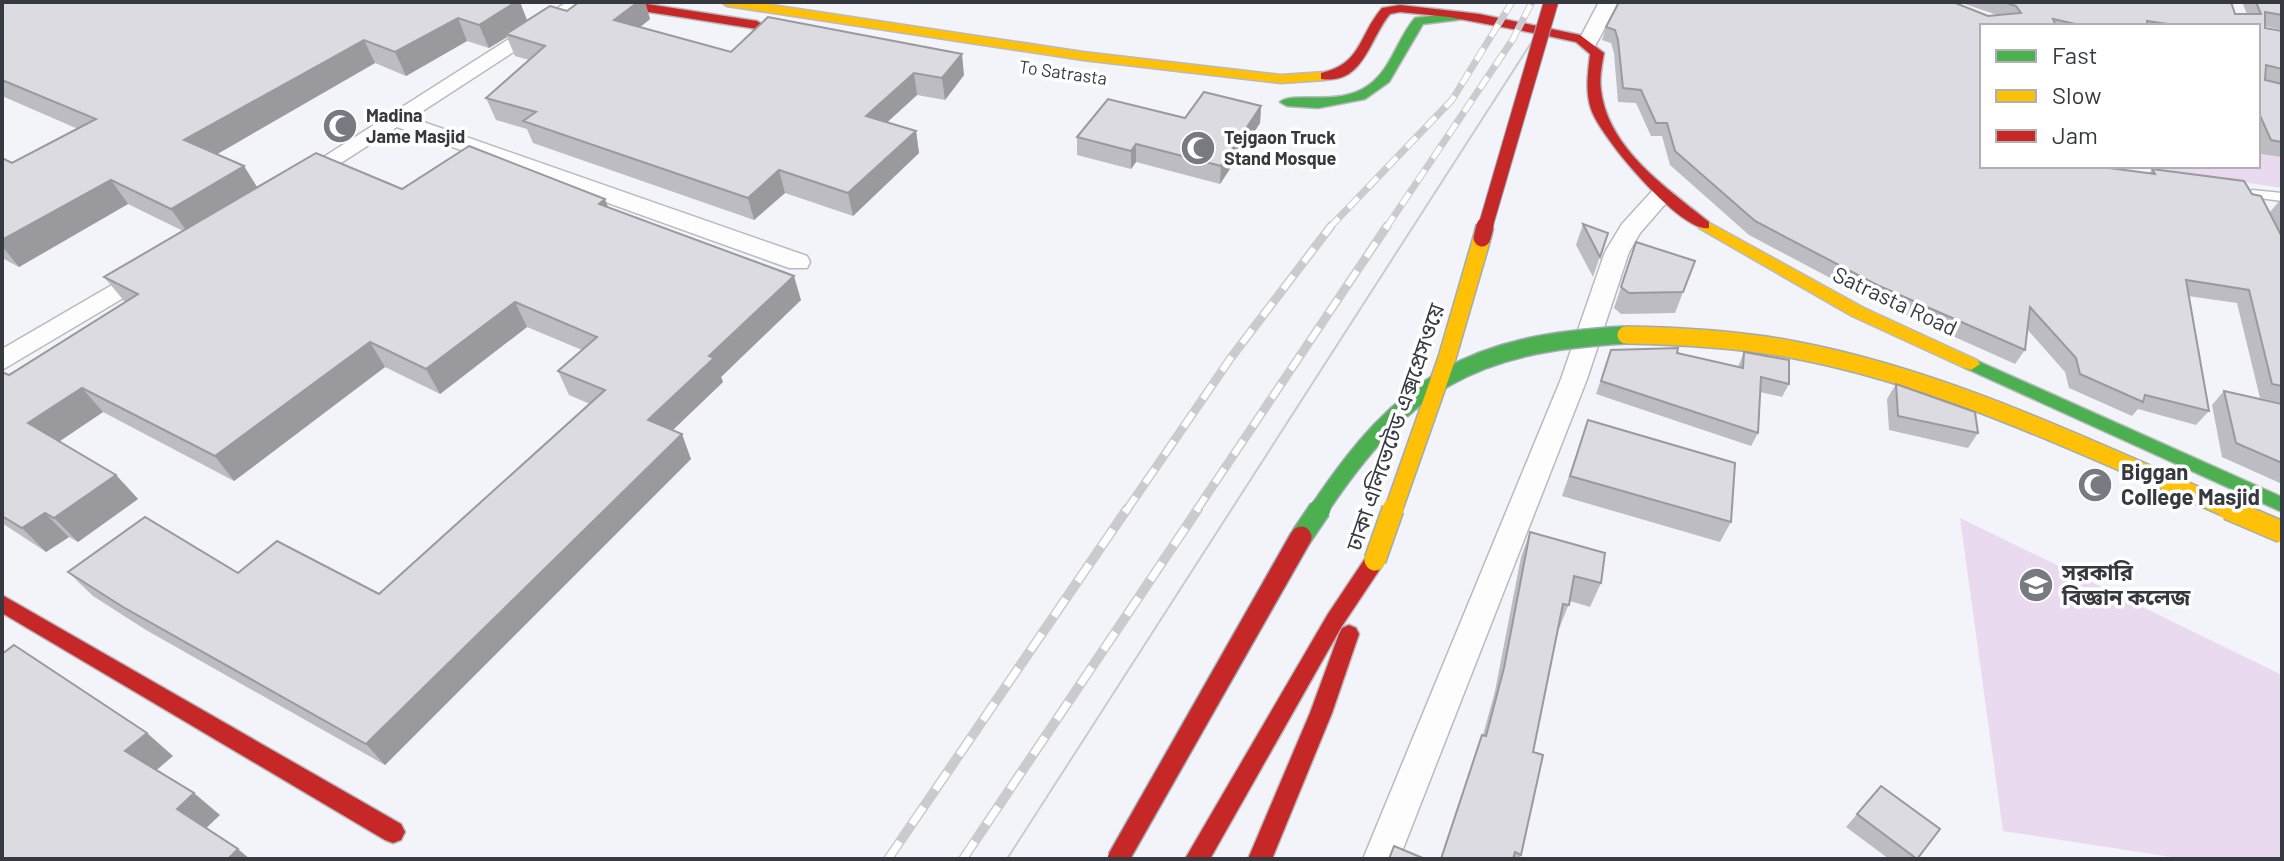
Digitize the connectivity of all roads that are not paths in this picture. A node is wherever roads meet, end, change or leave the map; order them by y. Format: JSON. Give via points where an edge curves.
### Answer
{"nodes":[{"id":1,"x":580,"y":2,"type":"edge"},
{"id":2,"x":610,"y":2,"type":"edge"},
{"id":3,"x":727,"y":2,"type":"edge"},
{"id":4,"x":1551,"y":2,"type":"edge"},
{"id":5,"x":1609,"y":2,"type":"edge"},
{"id":6,"x":1401,"y":3,"type":"edge"},
{"id":7,"x":1477,"y":17,"type":"junction"},
{"id":8,"x":847,"y":40,"type":"edge"},
{"id":9,"x":1588,"y":42,"type":"junction"},
{"id":10,"x":1083,"y":56,"type":"junction"},
{"id":11,"x":1073,"y":76,"type":"dead end"},
{"id":12,"x":1312,"y":79,"type":"junction"},
{"id":13,"x":1275,"y":101,"type":"dead end"},
{"id":14,"x":1313,"y":104,"type":"junction"},
{"id":15,"x":397,"y":120,"type":"junction"},
{"id":16,"x":1662,"y":194,"type":"junction"},
{"id":17,"x":274,"y":195,"type":"edge"},
{"id":18,"x":2282,"y":197,"type":"edge"},
{"id":19,"x":2261,"y":216,"type":"edge"},
{"id":20,"x":165,"y":261,"type":"edge"},
{"id":21,"x":798,"y":262,"type":"dead end"},
{"id":22,"x":2,"y":361,"type":"edge"},
{"id":23,"x":2282,"y":505,"type":"edge"},
{"id":24,"x":2282,"y":532,"type":"edge"},
{"id":25,"x":1375,"y":560,"type":"junction"},
{"id":26,"x":2,"y":603,"type":"edge"},
{"id":27,"x":393,"y":832,"type":"dead end"},
{"id":28,"x":1118,"y":859,"type":"edge"},
{"id":29,"x":1197,"y":859,"type":"edge"},
{"id":30,"x":1260,"y":859,"type":"edge"},
{"id":31,"x":1381,"y":859,"type":"edge"}],
"edges":[{"from":1,"to":15,"type":"street"},
{"from":2,"to":8,"type":"main road"},
{"from":3,"to":10,"type":"main road"},
{"from":4,"to":25,"type":"main road","name":"ঢাকা এলিভেটেড এক্সপ্রেসওয়ে","bridge":true,"via":[[1447,358]]},
{"from":5,"to":9,"type":"street"},
{"from":6,"to":7,"type":"main road"},
{"from":6,"to":12,"type":"main road","via":[[1385,12],[1354,65],[1339,75]]},
{"from":7,"to":9,"type":"main road"},
{"from":7,"to":14,"type":"main road","via":[[1419,21],[1379,87],[1355,100]]},
{"from":9,"to":16,"type":"main road","name":"Satrasta Road","via":[[1597,53],[1594,92],[1609,132]]},
{"from":10,"to":11,"type":"main road"},
{"from":10,"to":12,"type":"main road","via":[[1243,77]]},
{"from":12,"to":14,"type":"main road"},
{"from":13,"to":14,"type":"main road"},
{"from":15,"to":17,"type":"street"},
{"from":15,"to":21,"type":"street"},
{"from":16,"to":23,"type":"main road","name":"Satrasta Road","via":[[1747,253],[1858,312]]},
{"from":16,"to":31,"type":"street","via":[[1617,252],[1574,379]]},
{"from":18,"to":19,"type":"lane","via":[[2252,193]]},
{"from":20,"to":22,"type":"street"},
{"from":24,"to":28,"type":"main road","bridge":true,"via":[[1905,377],[1784,345],[1696,333],[1603,334],[1475,362],[1412,397],[1329,491]]},
{"from":25,"to":29,"type":"main road","via":[[1328,631]]},
{"from":25,"to":30,"type":"main road","name":"ঢাকা এলিভেটেড এক্সপ্রেসওয়ে","via":[[1321,713]]},
{"from":26,"to":27,"type":"main road"}]}
